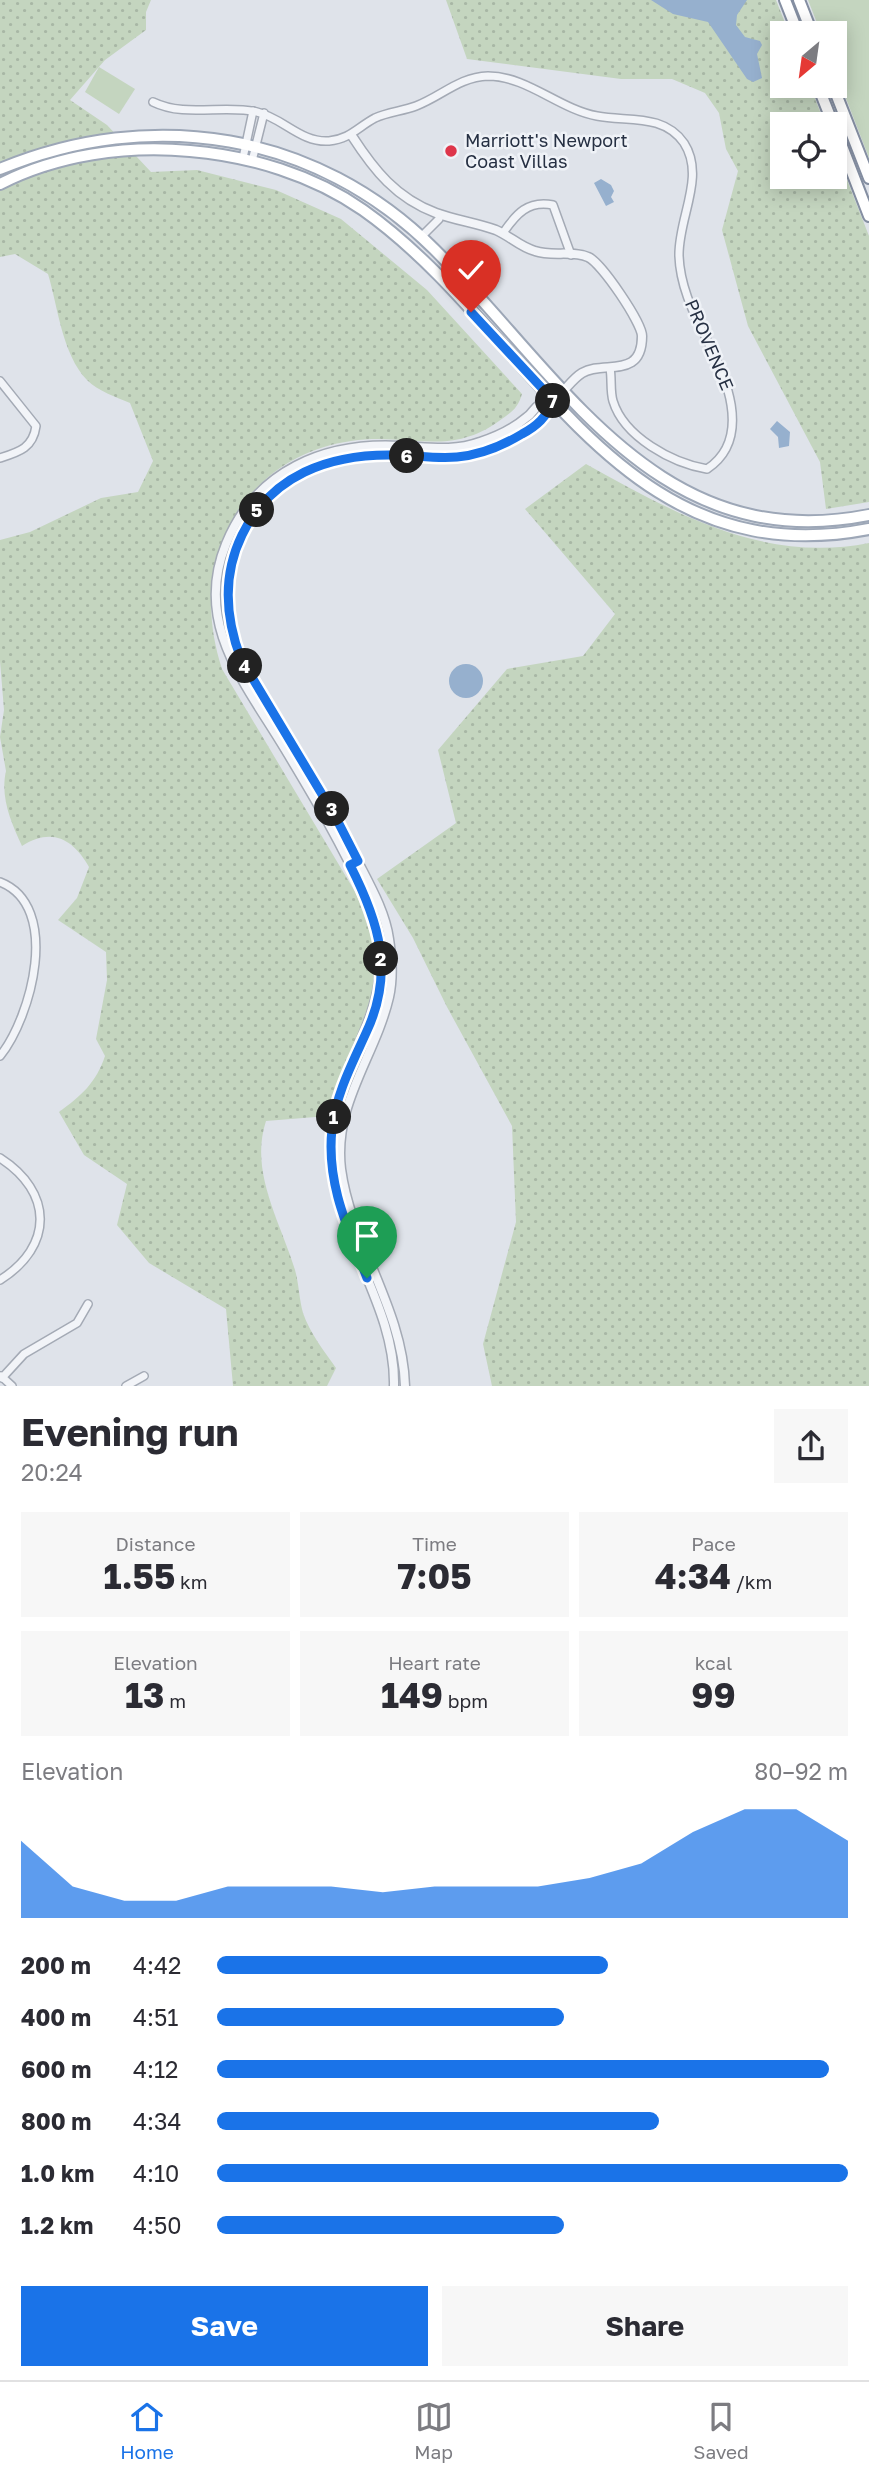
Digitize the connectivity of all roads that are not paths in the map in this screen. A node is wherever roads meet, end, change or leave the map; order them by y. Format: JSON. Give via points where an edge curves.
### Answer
{"nodes":[{"id":1,"x":785,"y":0,"type":"edge"},
{"id":2,"x":799,"y":0,"type":"edge"},
{"id":3,"x":793,"y":21,"type":"edge"},
{"id":4,"x":807,"y":21,"type":"edge"},
{"id":5,"x":838,"y":98,"type":"edge"},
{"id":6,"x":153,"y":102,"type":"dead end"},
{"id":7,"x":253,"y":111,"type":"junction"},
{"id":8,"x":264,"y":113,"type":"junction"},
{"id":9,"x":352,"y":136,"type":"junction"},
{"id":10,"x":251,"y":145,"type":"junction"},
{"id":11,"x":847,"y":159,"type":"edge"},
{"id":12,"x":248,"y":160,"type":"junction"},
{"id":13,"x":0,"y":169,"type":"edge"},
{"id":14,"x":869,"y":178,"type":"edge"},
{"id":15,"x":0,"y":184,"type":"edge"},
{"id":16,"x":439,"y":214,"type":"junction"},
{"id":17,"x":869,"y":216,"type":"edge"},
{"id":18,"x":503,"y":233,"type":"junction"},
{"id":19,"x":421,"y":237,"type":"junction"},
{"id":20,"x":571,"y":255,"type":"junction"},
{"id":21,"x":610,"y":368,"type":"junction"},
{"id":22,"x":0,"y":381,"type":"edge"},
{"id":23,"x":564,"y":390,"type":"junction"},
{"id":24,"x":553,"y":400,"type":"junction"},
{"id":25,"x":0,"y":458,"type":"edge"},
{"id":26,"x":869,"y":515,"type":"edge"},
{"id":27,"x":869,"y":529,"type":"edge"},
{"id":28,"x":0,"y":882,"type":"edge"},
{"id":29,"x":380,"y":922,"type":"junction"},
{"id":30,"x":0,"y":1056,"type":"edge"},
{"id":31,"x":334,"y":1117,"type":"junction"},
{"id":32,"x":343,"y":1119,"type":"junction"},
{"id":33,"x":332,"y":1129,"type":"junction"},
{"id":34,"x":342,"y":1130,"type":"junction"},
{"id":35,"x":0,"y":1158,"type":"edge"},
{"id":36,"x":0,"y":1280,"type":"edge"},
{"id":37,"x":374,"y":1282,"type":"junction"},
{"id":38,"x":88,"y":1304,"type":"dead end"},
{"id":39,"x":144,"y":1376,"type":"dead end"},
{"id":40,"x":1,"y":1377,"type":"edge"},
{"id":41,"x":12,"y":1386,"type":"edge"},
{"id":42,"x":126,"y":1386,"type":"edge"},
{"id":43,"x":394,"y":1386,"type":"edge"},
{"id":44,"x":405,"y":1386,"type":"edge"}],
"edges":[{"from":1,"to":3,"type":"main road"},
{"from":2,"to":4,"type":"main road"},
{"from":5,"to":14,"type":"main road"},
{"from":6,"to":7,"type":"street","name":"PROVENCE","via":[[163,107]]},
{"from":7,"to":8,"type":"street","name":"PROVENCE"},
{"from":7,"to":10,"type":"street"},
{"from":8,"to":9,"type":"street","name":"PROVENCE","via":[[317,141]]},
{"from":8,"to":10,"type":"street"},
{"from":9,"to":16,"type":"street","via":[[370,165],[390,185]]},
{"from":9,"to":21,"type":"street","name":"PROVENCE","via":[[375,118],[416,106],[460,81],[488,76],[516,82],[568,109],[620,120],[645,119],[678,136],[692,158],[694,173],[681,229],[682,280],[730,390],[731,429],[719,461],[707,469],[692,466],[645,441],[624,422],[612,399]]},
{"from":10,"to":12,"type":"street"},
{"from":10,"to":13,"type":"main road","via":[[211,137],[141,135],[64,146]]},
{"from":10,"to":19,"type":"main road","via":[[342,181]]},
{"from":11,"to":17,"type":"main road"},
{"from":12,"to":15,"type":"main road","via":[[171,149],[115,151],[70,159]]},
{"from":12,"to":24,"type":"main road","via":[[329,190],[391,231]]},
{"from":16,"to":18,"type":"street"},
{"from":16,"to":19,"type":"street"},
{"from":18,"to":20,"type":"street","via":[[532,250]]},
{"from":18,"to":20,"type":"street","via":[[521,210],[539,202],[553,205]]},
{"from":19,"to":23,"type":"main road"},
{"from":20,"to":21,"type":"street","via":[[589,257],[603,268],[642,329],[640,349],[633,360]]},
{"from":21,"to":23,"type":"street","via":[[582,373]]},
{"from":22,"to":25,"type":"street","via":[[36,426],[35,438],[25,450]]},
{"from":23,"to":24,"type":"street"},
{"from":23,"to":26,"type":"main road","via":[[638,463],[702,498],[779,518],[838,520]]},
{"from":24,"to":27,"type":"main road","via":[[629,474],[695,511],[772,532],[833,534]]},
{"from":24,"to":29,"type":"street","via":[[540,404],[506,432],[458,448],[364,450],[311,457],[259,493],[238,519],[226,545],[216,589],[217,613],[236,672],[354,863]]},
{"from":28,"to":30,"type":"street","via":[[12,887],[27,907],[37,943],[16,1037]]},
{"from":29,"to":31,"type":"street","via":[[377,1003]]},
{"from":29,"to":32,"type":"street","via":[[391,966],[389,997]]},
{"from":31,"to":32,"type":"street"},
{"from":31,"to":33,"type":"street"},
{"from":32,"to":34,"type":"street"},
{"from":33,"to":34,"type":"street"},
{"from":33,"to":37,"type":"street","via":[[335,1189]]},
{"from":34,"to":37,"type":"street","via":[[341,1167],[347,1198]]},
{"from":35,"to":36,"type":"street","via":[[28,1179],[39,1206],[39,1232],[27,1259]]},
{"from":37,"to":43,"type":"street","via":[[395,1364]]},
{"from":37,"to":44,"type":"street","via":[[405,1357]]},
{"from":38,"to":40,"type":"street","via":[[77,1323],[24,1354]]},
{"from":39,"to":42,"type":"street"},
{"from":40,"to":41,"type":"street"}]}
